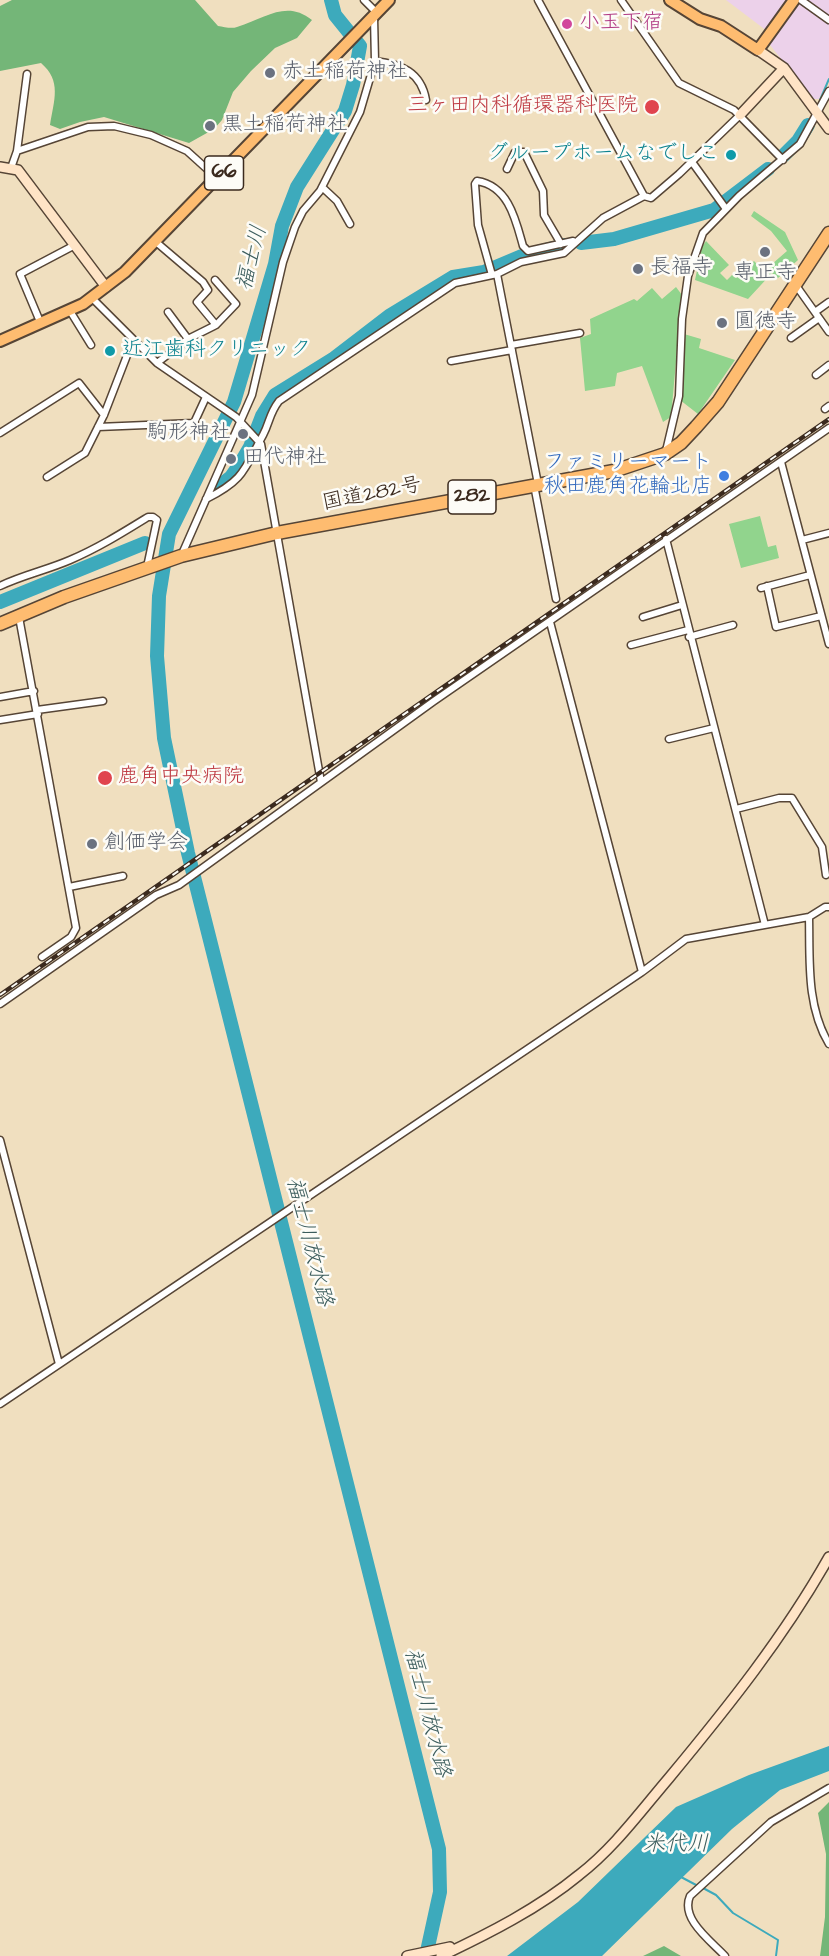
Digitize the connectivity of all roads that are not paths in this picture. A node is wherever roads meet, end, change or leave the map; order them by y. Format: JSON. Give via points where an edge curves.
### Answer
{"nodes":[{"id":1,"x":364,"y":0,"type":"edge"},
{"id":2,"x":389,"y":0,"type":"edge"},
{"id":3,"x":538,"y":0,"type":"edge"},
{"id":4,"x":621,"y":0,"type":"edge"},
{"id":5,"x":670,"y":0,"type":"edge"},
{"id":6,"x":794,"y":0,"type":"edge"},
{"id":7,"x":801,"y":0,"type":"edge"},
{"id":8,"x":376,"y":15,"type":"junction"},
{"id":9,"x":829,"y":20,"type":"edge"},
{"id":10,"x":758,"y":50,"type":"junction"},
{"id":11,"x":375,"y":61,"type":"junction"},
{"id":12,"x":784,"y":68,"type":"junction"},
{"id":13,"x":27,"y":74,"type":"dead end"},
{"id":14,"x":829,"y":91,"type":"edge"},
{"id":15,"x":426,"y":100,"type":"dead end"},
{"id":16,"x":819,"y":113,"type":"junction"},
{"id":17,"x":740,"y":115,"type":"junction"},
{"id":18,"x":829,"y":129,"type":"edge"},
{"id":19,"x":17,"y":151,"type":"junction"},
{"id":20,"x":783,"y":160,"type":"junction"},
{"id":21,"x":692,"y":162,"type":"junction"},
{"id":22,"x":0,"y":167,"type":"edge"},
{"id":23,"x":11,"y":168,"type":"junction"},
{"id":24,"x":507,"y":169,"type":"dead end"},
{"id":25,"x":218,"y":179,"type":"junction"},
{"id":26,"x":322,"y":187,"type":"junction"},
{"id":27,"x":644,"y":196,"type":"junction"},
{"id":28,"x":726,"y":209,"type":"junction"},
{"id":29,"x":350,"y":224,"type":"dead end"},
{"id":30,"x":829,"y":233,"type":"edge"},
{"id":31,"x":577,"y":240,"type":"junction"},
{"id":32,"x":156,"y":242,"type":"junction"},
{"id":33,"x":561,"y":244,"type":"junction"},
{"id":34,"x":75,"y":245,"type":"junction"},
{"id":35,"x":495,"y":275,"type":"junction"},
{"id":36,"x":215,"y":280,"type":"dead end"},
{"id":37,"x":795,"y":284,"type":"junction"},
{"id":38,"x":106,"y":287,"type":"junction"},
{"id":39,"x":92,"y":298,"type":"junction"},
{"id":40,"x":829,"y":302,"type":"edge"},
{"id":41,"x":70,"y":311,"type":"junction"},
{"id":42,"x":168,"y":312,"type":"dead end"},
{"id":43,"x":817,"y":315,"type":"junction"},
{"id":44,"x":42,"y":324,"type":"junction"},
{"id":45,"x":216,"y":325,"type":"junction"},
{"id":46,"x":829,"y":332,"type":"edge"},
{"id":47,"x":580,"y":333,"type":"dead end"},
{"id":48,"x":791,"y":338,"type":"dead end"},
{"id":49,"x":188,"y":339,"type":"junction"},
{"id":50,"x":133,"y":340,"type":"junction"},
{"id":51,"x":0,"y":341,"type":"edge"},
{"id":52,"x":91,"y":345,"type":"dead end"},
{"id":53,"x":511,"y":347,"type":"junction"},
{"id":54,"x":451,"y":361,"type":"dead end"},
{"id":55,"x":157,"y":363,"type":"junction"},
{"id":56,"x":829,"y":365,"type":"edge"},
{"id":57,"x":816,"y":375,"type":"dead end"},
{"id":58,"x":206,"y":397,"type":"junction"},
{"id":59,"x":104,"y":415,"type":"junction"},
{"id":60,"x":238,"y":419,"type":"junction"},
{"id":61,"x":98,"y":427,"type":"junction"},
{"id":62,"x":829,"y":428,"type":"edge"},
{"id":63,"x":0,"y":433,"type":"edge"},
{"id":64,"x":258,"y":439,"type":"junction"},
{"id":65,"x":665,"y":454,"type":"junction"},
{"id":66,"x":781,"y":462,"type":"junction"},
{"id":67,"x":47,"y":477,"type":"dead end"},
{"id":68,"x":536,"y":485,"type":"junction"},
{"id":69,"x":206,"y":499,"type":"junction"},
{"id":70,"x":278,"y":533,"type":"junction"},
{"id":71,"x":829,"y":533,"type":"edge"},
{"id":72,"x":666,"y":539,"type":"junction"},
{"id":73,"x":802,"y":540,"type":"junction"},
{"id":74,"x":181,"y":556,"type":"junction"},
{"id":75,"x":148,"y":567,"type":"junction"},
{"id":76,"x":810,"y":575,"type":"junction"},
{"id":77,"x":0,"y":586,"type":"edge"},
{"id":78,"x":555,"y":599,"type":"dead end"},
{"id":79,"x":682,"y":605,"type":"junction"},
{"id":80,"x":19,"y":616,"type":"junction"},
{"id":81,"x":821,"y":616,"type":"junction"},
{"id":82,"x":643,"y":617,"type":"dead end"},
{"id":83,"x":550,"y":622,"type":"junction"},
{"id":84,"x":0,"y":624,"type":"edge"},
{"id":85,"x":733,"y":625,"type":"dead end"},
{"id":86,"x":688,"y":633,"type":"junction"},
{"id":87,"x":829,"y":644,"type":"edge"},
{"id":88,"x":631,"y":645,"type":"dead end"},
{"id":89,"x":34,"y":692,"type":"junction"},
{"id":90,"x":0,"y":697,"type":"edge"},
{"id":91,"x":103,"y":701,"type":"dead end"},
{"id":92,"x":38,"y":712,"type":"junction"},
{"id":93,"x":0,"y":720,"type":"edge"},
{"id":94,"x":714,"y":728,"type":"junction"},
{"id":95,"x":669,"y":739,"type":"dead end"},
{"id":96,"x":321,"y":782,"type":"junction"},
{"id":97,"x":736,"y":809,"type":"junction"},
{"id":98,"x":826,"y":875,"type":"dead end"},
{"id":99,"x":123,"y":876,"type":"dead end"},
{"id":100,"x":69,"y":887,"type":"junction"},
{"id":101,"x":829,"y":908,"type":"edge"},
{"id":102,"x":809,"y":916,"type":"junction"},
{"id":103,"x":765,"y":925,"type":"junction"},
{"id":104,"x":42,"y":957,"type":"dead end"},
{"id":105,"x":642,"y":972,"type":"junction"},
{"id":106,"x":0,"y":1004,"type":"edge"},
{"id":107,"x":829,"y":1044,"type":"edge"},
{"id":108,"x":0,"y":1140,"type":"edge"},
{"id":109,"x":59,"y":1364,"type":"junction"},
{"id":110,"x":0,"y":1404,"type":"edge"},
{"id":111,"x":829,"y":1557,"type":"edge"},
{"id":112,"x":829,"y":1788,"type":"edge"},
{"id":113,"x":443,"y":1954,"type":"edge"},
{"id":114,"x":407,"y":1956,"type":"edge"},
{"id":115,"x":725,"y":1956,"type":"edge"}],
"edges":[{"from":1,"to":8,"type":"street"},
{"from":2,"to":8,"type":"main road","number":"66"},
{"from":3,"to":27,"type":"street"},
{"from":4,"to":17,"type":"street","via":[[679,83]]},
{"from":5,"to":10,"type":"main road"},
{"from":6,"to":10,"type":"main road"},
{"from":7,"to":9,"type":"street"},
{"from":8,"to":11,"type":"street"},
{"from":8,"to":25,"type":"main road","number":"66"},
{"from":10,"to":12,"type":"street"},
{"from":11,"to":15,"type":"street","via":[[396,63],[408,70],[422,84]]},
{"from":11,"to":26,"type":"street","via":[[360,112]]},
{"from":12,"to":16,"type":"street"},
{"from":12,"to":17,"type":"street"},
{"from":13,"to":19,"type":"street"},
{"from":14,"to":16,"type":"street"},
{"from":16,"to":18,"type":"street"},
{"from":16,"to":20,"type":"street","via":[[800,144]]},
{"from":17,"to":20,"type":"street"},
{"from":17,"to":21,"type":"street"},
{"from":19,"to":23,"type":"street"},
{"from":19,"to":25,"type":"street","via":[[88,127],[114,126],[151,135],[187,151]]},
{"from":20,"to":28,"type":"street"},
{"from":21,"to":27,"type":"street","via":[[651,198]]},
{"from":21,"to":28,"type":"street"},
{"from":22,"to":23,"type":"street"},
{"from":23,"to":34,"type":"street","via":[[26,179]]},
{"from":24,"to":33,"type":"street","via":[[515,152],[524,152],[543,191],[544,215]]},
{"from":25,"to":32,"type":"main road","number":"66"},
{"from":26,"to":29,"type":"street","via":[[337,201]]},
{"from":26,"to":60,"type":"street","via":[[295,227],[252,395]]},
{"from":27,"to":31,"type":"street","via":[[603,218]]},
{"from":28,"to":65,"type":"street","via":[[703,233],[688,276],[679,396]]},
{"from":30,"to":37,"type":"highway","name":"国道282号","number":"282"},
{"from":31,"to":33,"type":"street"},
{"from":31,"to":35,"type":"street","via":[[564,253],[521,262]]},
{"from":32,"to":38,"type":"main road","number":"66"},
{"from":32,"to":45,"type":"street","via":[[203,282],[208,290],[197,302]]},
{"from":33,"to":35,"type":"street","via":[[528,251],[523,246],[512,206],[499,193],[477,181],[478,225]]},
{"from":34,"to":38,"type":"street"},
{"from":34,"to":44,"type":"street","via":[[20,274]]},
{"from":35,"to":53,"type":"street"},
{"from":35,"to":64,"type":"street","via":[[455,283],[279,401]]},
{"from":36,"to":45,"type":"street","via":[[236,304]]},
{"from":37,"to":43,"type":"street"},
{"from":37,"to":65,"type":"highway","name":"国道282号","number":"282","via":[[718,402],[681,443]]},
{"from":38,"to":39,"type":"main road","number":"66"},
{"from":39,"to":41,"type":"main road","number":"66"},
{"from":39,"to":50,"type":"street"},
{"from":40,"to":43,"type":"street"},
{"from":41,"to":44,"type":"main road","number":"66"},
{"from":41,"to":52,"type":"street"},
{"from":42,"to":49,"type":"street"},
{"from":43,"to":46,"type":"street"},
{"from":43,"to":48,"type":"street"},
{"from":44,"to":51,"type":"main road","number":"66"},
{"from":45,"to":49,"type":"street"},
{"from":47,"to":53,"type":"street"},
{"from":49,"to":55,"type":"street"},
{"from":50,"to":55,"type":"street"},
{"from":50,"to":59,"type":"street"},
{"from":53,"to":54,"type":"street"},
{"from":53,"to":68,"type":"street"},
{"from":55,"to":58,"type":"street"},
{"from":56,"to":57,"type":"street"},
{"from":58,"to":60,"type":"street"},
{"from":58,"to":61,"type":"street","via":[[194,423]]},
{"from":59,"to":61,"type":"street"},
{"from":59,"to":63,"type":"street","via":[[79,382]]},
{"from":60,"to":64,"type":"street"},
{"from":60,"to":69,"type":"street"},
{"from":61,"to":67,"type":"street","via":[[85,453]]},
{"from":62,"to":66,"type":"street"},
{"from":64,"to":69,"type":"street","via":[[241,476]]},
{"from":64,"to":70,"type":"street"},
{"from":65,"to":68,"type":"highway","name":"国道282号","number":"282","via":[[614,471]]},
{"from":66,"to":72,"type":"street"},
{"from":66,"to":73,"type":"street"},
{"from":68,"to":70,"type":"highway","name":"国道282号","number":"282"},
{"from":68,"to":78,"type":"street"},
{"from":69,"to":74,"type":"street"},
{"from":70,"to":74,"type":"highway","name":"国道282号","number":"282"},
{"from":70,"to":96,"type":"street"},
{"from":71,"to":73,"type":"street"},
{"from":72,"to":79,"type":"street"},
{"from":72,"to":83,"type":"street"},
{"from":73,"to":76,"type":"street"},
{"from":74,"to":75,"type":"highway","name":"国道282号","number":"282"},
{"from":75,"to":77,"type":"street","via":[[157,520],[153,517],[67,561]]},
{"from":75,"to":80,"type":"highway","name":"国道282号","number":"282"},
{"from":76,"to":81,"type":"street"},
{"from":76,"to":81,"type":"street","via":[[764,587],[776,627]]},
{"from":79,"to":82,"type":"street"},
{"from":79,"to":86,"type":"street"},
{"from":80,"to":84,"type":"highway","name":"国道282号","number":"282"},
{"from":80,"to":89,"type":"street"},
{"from":81,"to":87,"type":"street"},
{"from":83,"to":96,"type":"street"},
{"from":83,"to":105,"type":"street"},
{"from":85,"to":86,"type":"street"},
{"from":86,"to":88,"type":"street"},
{"from":86,"to":94,"type":"street"},
{"from":89,"to":90,"type":"street"},
{"from":89,"to":92,"type":"street"},
{"from":91,"to":92,"type":"street"},
{"from":92,"to":93,"type":"street"},
{"from":92,"to":100,"type":"street"},
{"from":94,"to":95,"type":"street"},
{"from":94,"to":97,"type":"street"},
{"from":96,"to":106,"type":"street","via":[[179,885],[156,895]]},
{"from":97,"to":98,"type":"street","via":[[792,798],[822,847]]},
{"from":97,"to":103,"type":"street"},
{"from":99,"to":100,"type":"street"},
{"from":100,"to":104,"type":"street","via":[[76,928],[71,937]]},
{"from":101,"to":102,"type":"street"},
{"from":102,"to":103,"type":"street"},
{"from":102,"to":107,"type":"street","via":[[812,992],[820,1029]]},
{"from":103,"to":105,"type":"street","via":[[686,939]]},
{"from":105,"to":109,"type":"street"},
{"from":108,"to":109,"type":"street"},
{"from":109,"to":110,"type":"street"},
{"from":111,"to":113,"type":"street","via":[[807,1596],[728,1707],[614,1844],[578,1876],[531,1907]]},
{"from":112,"to":115,"type":"street","via":[[771,1822],[690,1896],[688,1911],[693,1921]]},
{"from":113,"to":114,"type":"street"}]}
